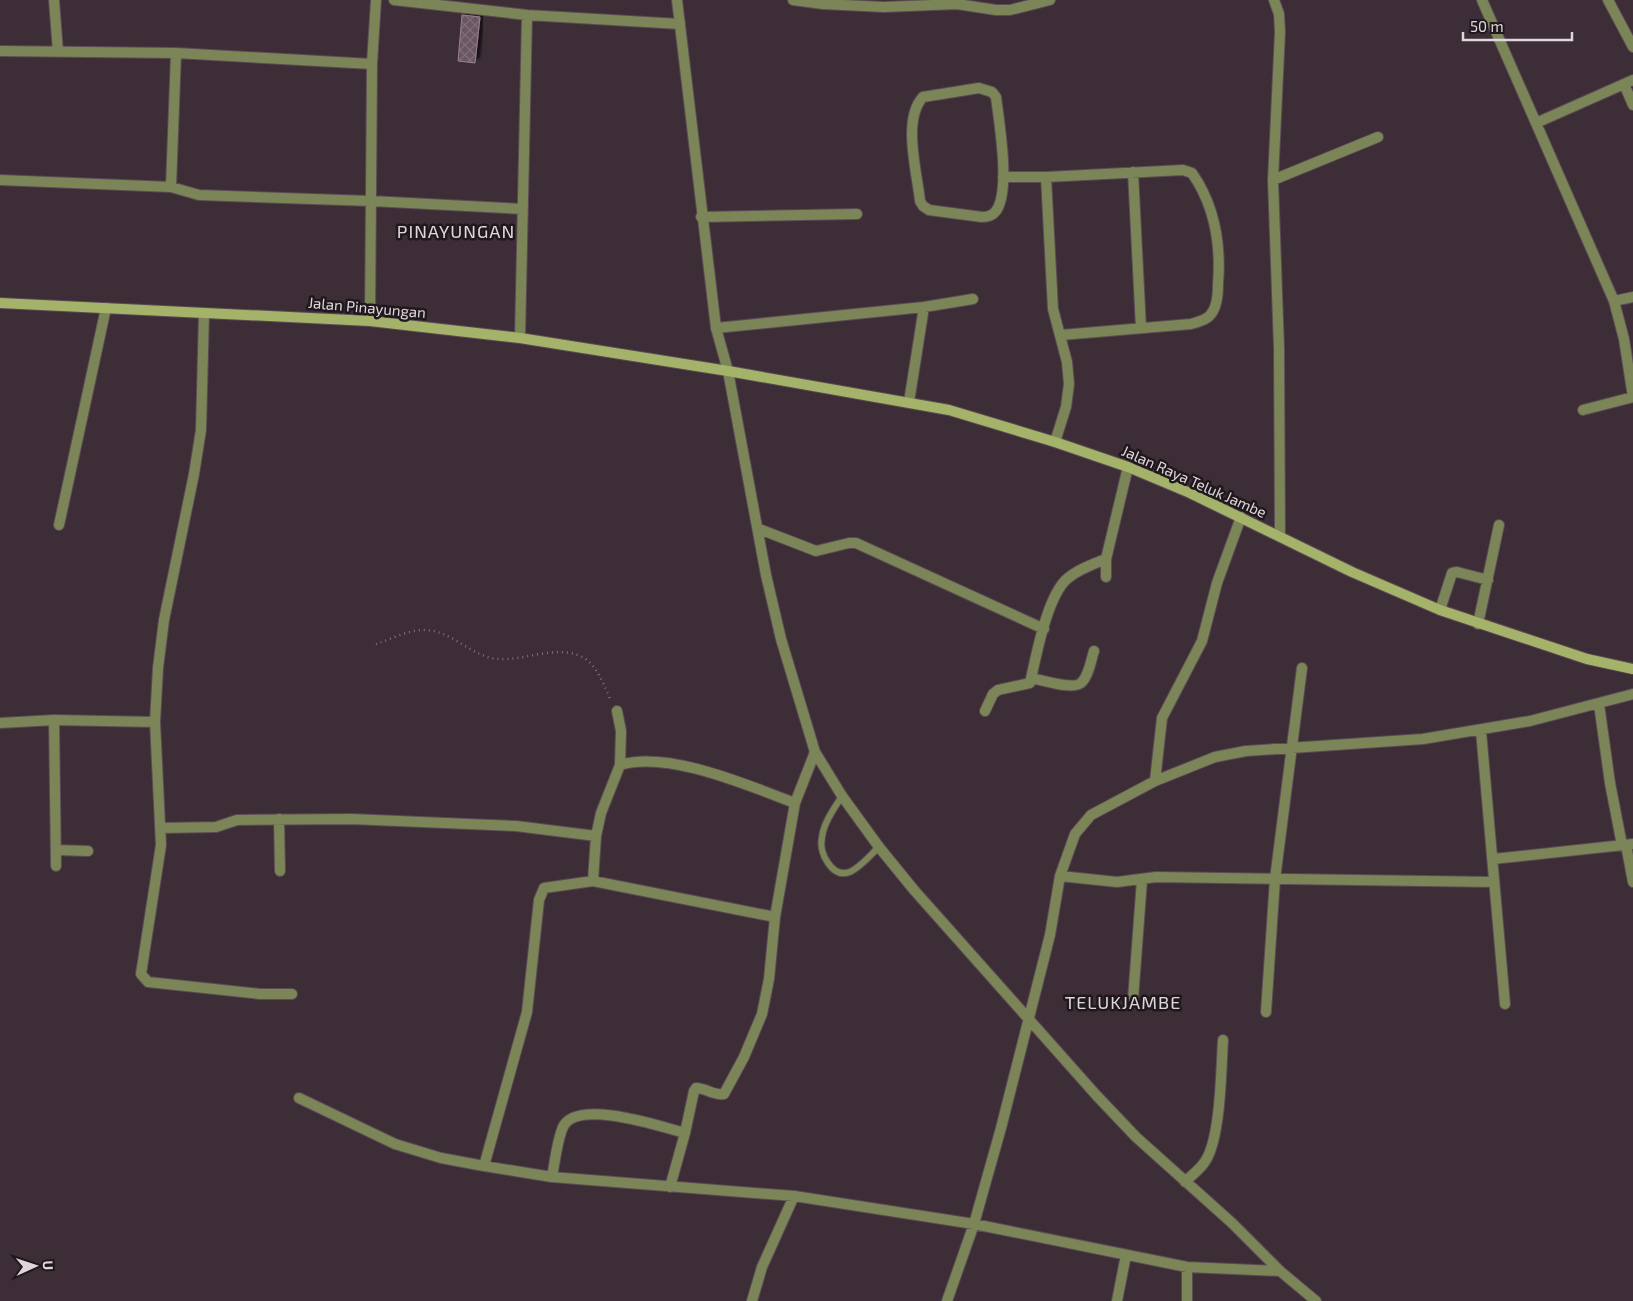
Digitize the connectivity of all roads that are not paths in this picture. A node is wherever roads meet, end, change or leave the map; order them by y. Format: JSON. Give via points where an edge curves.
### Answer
{"nodes":[{"id":1,"x":54,"y":0,"type":"edge"},
{"id":2,"x":376,"y":0,"type":"edge"},
{"id":3,"x":394,"y":0,"type":"edge"},
{"id":4,"x":677,"y":0,"type":"edge"},
{"id":5,"x":792,"y":0,"type":"edge"},
{"id":6,"x":1050,"y":0,"type":"edge"},
{"id":7,"x":1274,"y":0,"type":"edge"},
{"id":8,"x":1482,"y":0,"type":"edge"},
{"id":9,"x":1608,"y":0,"type":"edge"},
{"id":10,"x":985,"y":4,"type":"edge"},
{"id":11,"x":527,"y":15,"type":"junction"},
{"id":12,"x":680,"y":24,"type":"junction"},
{"id":13,"x":1633,"y":47,"type":"edge"},
{"id":14,"x":0,"y":52,"type":"edge"},
{"id":15,"x":58,"y":52,"type":"junction"},
{"id":16,"x":176,"y":53,"type":"junction"},
{"id":17,"x":372,"y":64,"type":"junction"},
{"id":18,"x":1628,"y":82,"type":"edge"},
{"id":19,"x":1633,"y":105,"type":"edge"},
{"id":20,"x":1536,"y":123,"type":"junction"},
{"id":21,"x":1378,"y":137,"type":"dead end"},
{"id":22,"x":1133,"y":172,"type":"junction"},
{"id":23,"x":1003,"y":177,"type":"junction"},
{"id":24,"x":1046,"y":177,"type":"junction"},
{"id":25,"x":0,"y":180,"type":"edge"},
{"id":26,"x":1273,"y":180,"type":"junction"},
{"id":27,"x":171,"y":187,"type":"junction"},
{"id":28,"x":371,"y":201,"type":"junction"},
{"id":29,"x":522,"y":209,"type":"junction"},
{"id":30,"x":857,"y":214,"type":"dead end"},
{"id":31,"x":701,"y":217,"type":"junction"},
{"id":32,"x":1633,"y":296,"type":"edge"},
{"id":33,"x":973,"y":300,"type":"dead end"},
{"id":34,"x":1614,"y":301,"type":"junction"},
{"id":35,"x":0,"y":303,"type":"edge"},
{"id":36,"x":924,"y":307,"type":"junction"},
{"id":37,"x":106,"y":308,"type":"junction"},
{"id":38,"x":204,"y":313,"type":"junction"},
{"id":39,"x":370,"y":322,"type":"junction"},
{"id":40,"x":716,"y":328,"type":"junction"},
{"id":41,"x":1141,"y":328,"type":"junction"},
{"id":42,"x":1061,"y":335,"type":"junction"},
{"id":43,"x":520,"y":338,"type":"junction"},
{"id":44,"x":728,"y":371,"type":"junction"},
{"id":45,"x":1633,"y":397,"type":"edge"},
{"id":46,"x":909,"y":402,"type":"junction"},
{"id":47,"x":1583,"y":410,"type":"dead end"},
{"id":48,"x":1055,"y":442,"type":"junction"},
{"id":49,"x":1128,"y":467,"type":"junction"},
{"id":50,"x":1241,"y":517,"type":"junction"},
{"id":51,"x":59,"y":525,"type":"dead end"},
{"id":52,"x":1499,"y":525,"type":"dead end"},
{"id":53,"x":759,"y":529,"type":"junction"},
{"id":54,"x":1280,"y":536,"type":"junction"},
{"id":55,"x":1106,"y":559,"type":"junction"},
{"id":56,"x":1106,"y":577,"type":"dead end"},
{"id":57,"x":1488,"y":580,"type":"junction"},
{"id":58,"x":1440,"y":610,"type":"junction"},
{"id":59,"x":1478,"y":624,"type":"junction"},
{"id":60,"x":1044,"y":629,"type":"junction"},
{"id":61,"x":1094,"y":651,"type":"dead end"},
{"id":62,"x":1302,"y":668,"type":"dead end"},
{"id":63,"x":1633,"y":669,"type":"edge"},
{"id":64,"x":1031,"y":678,"type":"junction"},
{"id":65,"x":1633,"y":694,"type":"edge"},
{"id":66,"x":1599,"y":704,"type":"junction"},
{"id":67,"x":617,"y":711,"type":"road end"},
{"id":68,"x":985,"y":712,"type":"dead end"},
{"id":69,"x":54,"y":720,"type":"junction"},
{"id":70,"x":155,"y":722,"type":"junction"},
{"id":71,"x":0,"y":723,"type":"edge"},
{"id":72,"x":1481,"y":730,"type":"junction"},
{"id":73,"x":1292,"y":747,"type":"junction"},
{"id":74,"x":815,"y":752,"type":"junction"},
{"id":75,"x":620,"y":764,"type":"junction"},
{"id":76,"x":1155,"y":781,"type":"junction"},
{"id":77,"x":842,"y":796,"type":"junction"},
{"id":78,"x":795,"y":803,"type":"junction"},
{"id":79,"x":279,"y":819,"type":"junction"},
{"id":80,"x":161,"y":828,"type":"junction"},
{"id":81,"x":596,"y":836,"type":"junction"},
{"id":82,"x":1627,"y":845,"type":"edge"},
{"id":83,"x":879,"y":847,"type":"junction"},
{"id":84,"x":56,"y":850,"type":"junction"},
{"id":85,"x":88,"y":851,"type":"dead end"},
{"id":86,"x":1492,"y":859,"type":"junction"},
{"id":87,"x":56,"y":866,"type":"dead end"},
{"id":88,"x":280,"y":871,"type":"dead end"},
{"id":89,"x":1060,"y":876,"type":"junction"},
{"id":90,"x":1275,"y":879,"type":"junction"},
{"id":91,"x":1142,"y":880,"type":"junction"},
{"id":92,"x":593,"y":881,"type":"junction"},
{"id":93,"x":1494,"y":882,"type":"junction"},
{"id":94,"x":1633,"y":882,"type":"edge"},
{"id":95,"x":775,"y":917,"type":"junction"},
{"id":96,"x":292,"y":994,"type":"dead end"},
{"id":97,"x":1132,"y":999,"type":"dead end"},
{"id":98,"x":1505,"y":1004,"type":"dead end"},
{"id":99,"x":1266,"y":1012,"type":"dead end"},
{"id":100,"x":1028,"y":1018,"type":"junction"},
{"id":101,"x":1223,"y":1040,"type":"dead end"},
{"id":102,"x":298,"y":1098,"type":"dead end"},
{"id":103,"x":685,"y":1133,"type":"junction"},
{"id":104,"x":484,"y":1166,"type":"junction"},
{"id":105,"x":552,"y":1177,"type":"junction"},
{"id":106,"x":1184,"y":1182,"type":"junction"},
{"id":107,"x":670,"y":1187,"type":"junction"},
{"id":108,"x":794,"y":1196,"type":"junction"},
{"id":109,"x":974,"y":1224,"type":"junction"},
{"id":110,"x":1126,"y":1255,"type":"junction"},
{"id":111,"x":1187,"y":1267,"type":"junction"},
{"id":112,"x":1280,"y":1271,"type":"junction"},
{"id":113,"x":752,"y":1301,"type":"edge"},
{"id":114,"x":947,"y":1301,"type":"edge"},
{"id":115,"x":1117,"y":1301,"type":"edge"},
{"id":116,"x":1187,"y":1301,"type":"edge"},
{"id":117,"x":1316,"y":1301,"type":"edge"}],
"edges":[{"from":1,"to":15,"type":"street"},
{"from":2,"to":17,"type":"street"},
{"from":3,"to":11,"type":"street"},
{"from":4,"to":12,"type":"street"},
{"from":5,"to":10,"type":"street","via":[[884,7]]},
{"from":6,"to":10,"type":"street","via":[[1010,10]]},
{"from":7,"to":26,"type":"street","via":[[1280,32]]},
{"from":8,"to":20,"type":"street"},
{"from":9,"to":13,"type":"street"},
{"from":11,"to":12,"type":"street"},
{"from":11,"to":29,"type":"street"},
{"from":12,"to":31,"type":"street"},
{"from":14,"to":15,"type":"street"},
{"from":15,"to":16,"type":"street"},
{"from":16,"to":17,"type":"street"},
{"from":16,"to":27,"type":"street"},
{"from":17,"to":28,"type":"street"},
{"from":18,"to":19,"type":"street"},
{"from":18,"to":20,"type":"street"},
{"from":20,"to":34,"type":"street"},
{"from":21,"to":26,"type":"street"},
{"from":22,"to":24,"type":"street"},
{"from":22,"to":41,"type":"street"},
{"from":22,"to":41,"type":"street","via":[[1183,170],[1192,173],[1214,225],[1220,258],[1217,298],[1213,313],[1208,318],[1191,324]]},
{"from":23,"to":23,"type":"street","via":[[999,205],[989,216],[938,211],[923,206],[912,126],[913,112],[923,97],[979,88],[992,92],[997,106]]},
{"from":23,"to":24,"type":"street"},
{"from":24,"to":42,"type":"street","via":[[1053,309]]},
{"from":25,"to":27,"type":"street"},
{"from":26,"to":54,"type":"street","via":[[1279,348]]},
{"from":27,"to":28,"type":"street","via":[[199,195]]},
{"from":28,"to":29,"type":"street"},
{"from":28,"to":39,"type":"street"},
{"from":29,"to":43,"type":"street"},
{"from":30,"to":31,"type":"street"},
{"from":31,"to":40,"type":"street"},
{"from":32,"to":34,"type":"street"},
{"from":33,"to":36,"type":"street"},
{"from":34,"to":45,"type":"street"},
{"from":35,"to":37,"type":"main road","name":"Jalan Pinayungan"},
{"from":36,"to":40,"type":"street"},
{"from":36,"to":46,"type":"street"},
{"from":37,"to":38,"type":"main road","name":"Jalan Pinayungan"},
{"from":37,"to":51,"type":"street"},
{"from":38,"to":39,"type":"main road","name":"Jalan Pinayungan"},
{"from":38,"to":70,"type":"street","via":[[201,430],[164,620]]},
{"from":39,"to":43,"type":"main road","name":"Jalan Pinayungan"},
{"from":40,"to":44,"type":"street"},
{"from":41,"to":42,"type":"street"},
{"from":42,"to":48,"type":"street","via":[[1068,384],[1066,407]]},
{"from":43,"to":44,"type":"main road","name":"Jalan Pinayungan"},
{"from":44,"to":46,"type":"main road","name":"Jalan Raya Teluk Jambe"},
{"from":44,"to":53,"type":"street"},
{"from":45,"to":47,"type":"street"},
{"from":46,"to":48,"type":"main road","name":"Jalan Raya Teluk Jambe","via":[[948,410]]},
{"from":48,"to":49,"type":"main road","name":"Jalan Raya Teluk Jambe"},
{"from":49,"to":50,"type":"main road","name":"Jalan Raya Teluk Jambe"},
{"from":49,"to":55,"type":"street"},
{"from":50,"to":54,"type":"main road","name":"Jalan Raya Teluk Jambe"},
{"from":50,"to":76,"type":"street","via":[[1202,642],[1162,718]]},
{"from":52,"to":57,"type":"street"},
{"from":53,"to":60,"type":"street","via":[[816,551],[856,544]]},
{"from":53,"to":74,"type":"street","via":[[781,638]]},
{"from":54,"to":58,"type":"main road","name":"Jalan Raya Teluk Jambe"},
{"from":55,"to":56,"type":"street"},
{"from":55,"to":60,"type":"street","via":[[1067,579],[1056,592]]},
{"from":57,"to":58,"type":"street","via":[[1452,573]]},
{"from":57,"to":59,"type":"street"},
{"from":58,"to":59,"type":"main road","name":"Jalan Raya Teluk Jambe"},
{"from":59,"to":63,"type":"main road","name":"Jalan Raya Teluk Jambe","via":[[1587,659]]},
{"from":60,"to":64,"type":"street"},
{"from":61,"to":64,"type":"street","via":[[1083,682],[1078,685],[1066,686]]},
{"from":62,"to":73,"type":"street"},
{"from":64,"to":68,"type":"street","via":[[1027,684],[998,690]]},
{"from":65,"to":66,"type":"street"},
{"from":66,"to":72,"type":"street"},
{"from":66,"to":82,"type":"street","via":[[1610,783]]},
{"from":67,"to":75,"type":"street","via":[[621,731]]},
{"from":69,"to":70,"type":"street"},
{"from":69,"to":71,"type":"street"},
{"from":69,"to":84,"type":"street"},
{"from":70,"to":80,"type":"street"},
{"from":72,"to":73,"type":"street","via":[[1423,739]]},
{"from":72,"to":86,"type":"street"},
{"from":73,"to":76,"type":"street","via":[[1215,757]]},
{"from":73,"to":90,"type":"street"},
{"from":74,"to":77,"type":"street"},
{"from":74,"to":78,"type":"street"},
{"from":75,"to":78,"type":"street","via":[[646,760],[696,769]]},
{"from":75,"to":81,"type":"street","via":[[601,813]]},
{"from":76,"to":89,"type":"street","via":[[1091,815],[1074,834]]},
{"from":77,"to":83,"type":"street"},
{"from":77,"to":83,"type":"lane","via":[[822,834],[822,852],[826,862],[833,870],[850,873]]},
{"from":78,"to":95,"type":"street"},
{"from":79,"to":80,"type":"street","via":[[237,820],[216,827]]},
{"from":79,"to":81,"type":"street","via":[[457,822]]},
{"from":79,"to":88,"type":"street"},
{"from":80,"to":96,"type":"street","via":[[140,974],[143,978],[148,982],[223,991]]},
{"from":81,"to":92,"type":"street"},
{"from":82,"to":86,"type":"street"},
{"from":82,"to":94,"type":"street"},
{"from":83,"to":100,"type":"street"},
{"from":84,"to":85,"type":"street"},
{"from":84,"to":87,"type":"street"},
{"from":86,"to":93,"type":"street"},
{"from":89,"to":91,"type":"street","via":[[1118,882]]},
{"from":89,"to":100,"type":"street","via":[[1050,934]]},
{"from":90,"to":91,"type":"street"},
{"from":90,"to":93,"type":"street"},
{"from":90,"to":99,"type":"street"},
{"from":91,"to":97,"type":"street"},
{"from":92,"to":95,"type":"street"},
{"from":92,"to":104,"type":"street","via":[[544,888],[541,892],[528,1012]]},
{"from":93,"to":98,"type":"street"},
{"from":95,"to":103,"type":"street","via":[[762,1014],[724,1094],[701,1088],[694,1091]]},
{"from":100,"to":106,"type":"street","via":[[1136,1137]]},
{"from":100,"to":109,"type":"street"},
{"from":101,"to":106,"type":"street","via":[[1216,1124],[1210,1151],[1205,1163]]},
{"from":102,"to":104,"type":"street","via":[[395,1144],[441,1158]]},
{"from":103,"to":105,"type":"street","via":[[622,1117],[596,1114],[574,1118],[564,1126]]},
{"from":103,"to":107,"type":"street"},
{"from":104,"to":105,"type":"street"},
{"from":105,"to":107,"type":"street"},
{"from":106,"to":112,"type":"street","via":[[1232,1223]]},
{"from":107,"to":108,"type":"street"},
{"from":108,"to":109,"type":"street"},
{"from":108,"to":113,"type":"street","via":[[762,1267]]},
{"from":109,"to":110,"type":"street"},
{"from":109,"to":114,"type":"street"},
{"from":110,"to":111,"type":"street"},
{"from":110,"to":115,"type":"street"},
{"from":111,"to":112,"type":"street"},
{"from":111,"to":116,"type":"street"},
{"from":112,"to":117,"type":"street"}]}
